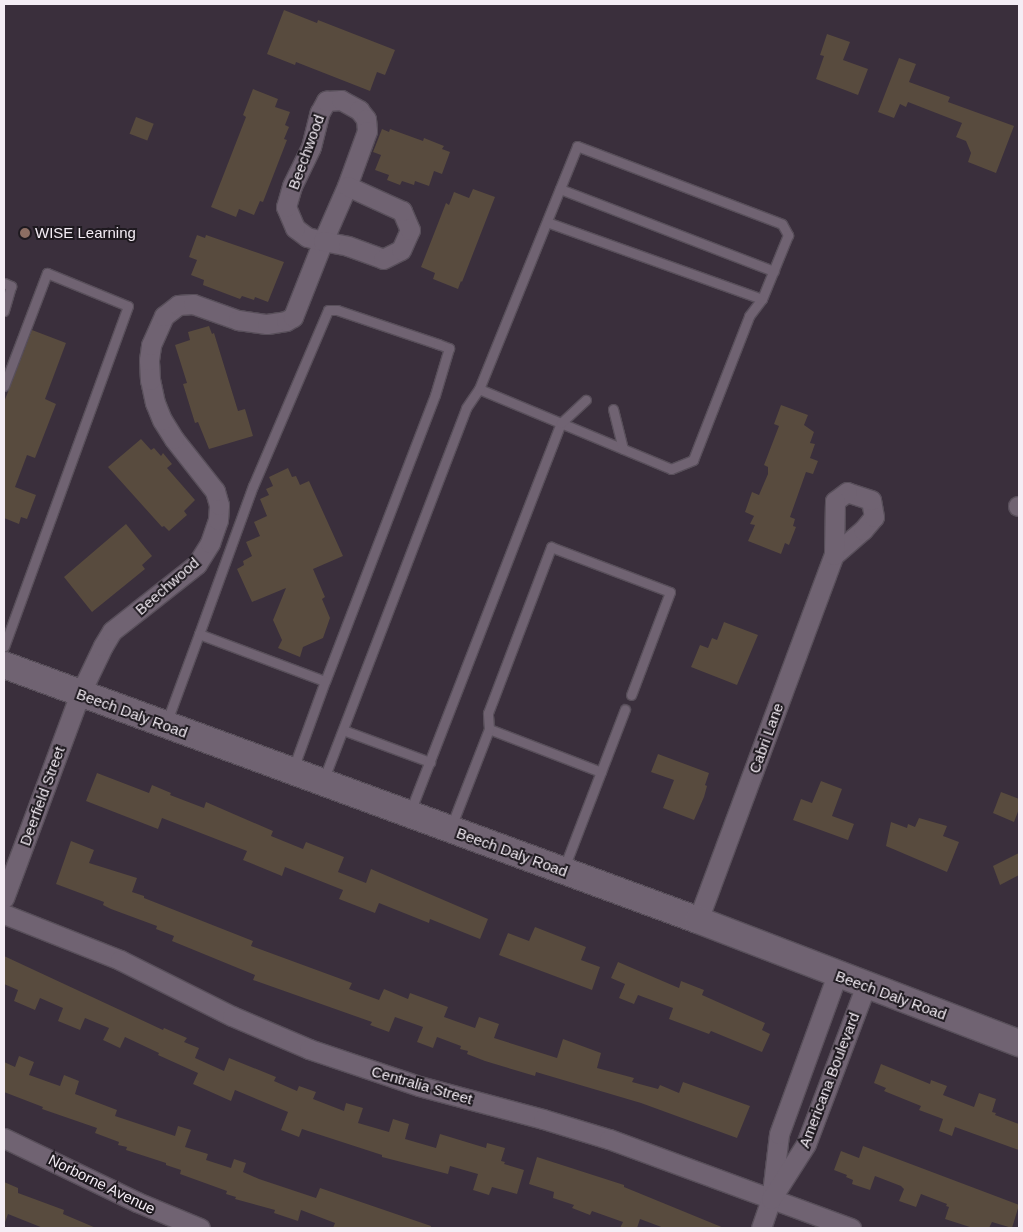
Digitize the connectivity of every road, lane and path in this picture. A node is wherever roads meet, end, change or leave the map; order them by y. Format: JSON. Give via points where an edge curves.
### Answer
{"nodes":[{"id":1,"x":347,"y":186,"type":"junction"},
{"id":2,"x":560,"y":189,"type":"junction"},
{"id":3,"x":547,"y":222,"type":"junction"},
{"id":4,"x":323,"y":241,"type":"junction"},
{"id":5,"x":774,"y":271,"type":"junction"},
{"id":6,"x":4,"y":283,"type":"edge"},
{"id":7,"x":762,"y":300,"type":"junction"},
{"id":8,"x":4,"y":311,"type":"edge"},
{"id":9,"x":4,"y":386,"type":"edge"},
{"id":10,"x":479,"y":389,"type":"junction"},
{"id":11,"x":586,"y":400,"type":"dead end"},
{"id":12,"x":613,"y":409,"type":"dead end"},
{"id":13,"x":561,"y":423,"type":"junction"},
{"id":14,"x":623,"y":449,"type":"junction"},
{"id":15,"x":834,"y":555,"type":"dead end"},
{"id":16,"x":199,"y":634,"type":"junction"},
{"id":17,"x":4,"y":646,"type":"edge"},
{"id":18,"x":4,"y":665,"type":"edge"},
{"id":19,"x":325,"y":681,"type":"junction"},
{"id":20,"x":80,"y":694,"type":"junction"},
{"id":21,"x":631,"y":695,"type":"dead end"},
{"id":22,"x":625,"y":709,"type":"dead end"},
{"id":23,"x":166,"y":725,"type":"junction"},
{"id":24,"x":343,"y":730,"type":"junction"},
{"id":25,"x":489,"y":730,"type":"junction"},
{"id":26,"x":430,"y":762,"type":"junction"},
{"id":27,"x":292,"y":772,"type":"junction"},
{"id":28,"x":601,"y":772,"type":"junction"},
{"id":29,"x":323,"y":783,"type":"junction"},
{"id":30,"x":409,"y":815,"type":"junction"},
{"id":31,"x":450,"y":829,"type":"junction"},
{"id":32,"x":563,"y":871,"type":"junction"},
{"id":33,"x":4,"y":898,"type":"edge"},
{"id":34,"x":4,"y":914,"type":"edge"},
{"id":35,"x":698,"y":920,"type":"junction"},
{"id":36,"x":837,"y":975,"type":"junction"},
{"id":37,"x":866,"y":985,"type":"junction"},
{"id":38,"x":1019,"y":1043,"type":"edge"},
{"id":39,"x":4,"y":1138,"type":"edge"},
{"id":40,"x":772,"y":1199,"type":"junction"},
{"id":41,"x":200,"y":1228,"type":"edge"},
{"id":42,"x":760,"y":1228,"type":"edge"},
{"id":43,"x":851,"y":1228,"type":"edge"}],
"edges":[{"from":1,"to":4,"type":"street","name":"Beechwood"},
{"from":1,"to":4,"type":"street","name":"Beechwood","via":[[402,211],[410,230],[401,250],[383,259]]},
{"from":1,"to":4,"type":"street","name":"Beechwood","via":[[367,131],[366,118],[359,110],[340,100],[326,101],[286,207],[295,228],[307,237]]},
{"from":2,"to":3,"type":"lane"},
{"from":2,"to":5,"type":"lane"},
{"from":2,"to":5,"type":"lane","via":[[577,146],[782,224],[788,235]]},
{"from":3,"to":7,"type":"lane"},
{"from":3,"to":10,"type":"lane"},
{"from":4,"to":20,"type":"street","name":"Beechwood","via":[[299,306],[293,317],[286,321],[267,324],[238,320],[193,304],[178,305],[164,316],[151,345],[152,388],[162,420],[215,491],[219,505],[218,520],[197,564],[112,631]]},
{"from":5,"to":7,"type":"lane"},
{"from":6,"to":8,"type":"lane","via":[[11,286]]},
{"from":7,"to":14,"type":"lane","via":[[749,316],[692,460],[671,469]]},
{"from":9,"to":17,"type":"lane","via":[[46,272],[128,306]]},
{"from":10,"to":13,"type":"lane"},
{"from":10,"to":24,"type":"lane","via":[[466,408]]},
{"from":11,"to":13,"type":"lane"},
{"from":12,"to":14,"type":"lane"},
{"from":13,"to":14,"type":"lane"},
{"from":13,"to":26,"type":"lane"},
{"from":15,"to":35,"type":"street","name":"Cabri Lane"},
{"from":16,"to":19,"type":"lane"},
{"from":16,"to":19,"type":"lane","via":[[253,486],[328,310],[337,310],[449,348],[435,395]]},
{"from":16,"to":23,"type":"lane"},
{"from":18,"to":20,"type":"main road","name":"Beech Daly Road"},
{"from":19,"to":27,"type":"lane"},
{"from":20,"to":23,"type":"main road","name":"Beech Daly Road"},
{"from":20,"to":33,"type":"street","name":"Deerfield Street"},
{"from":21,"to":25,"type":"lane","via":[[670,592],[551,547],[488,714]]},
{"from":22,"to":28,"type":"lane"},
{"from":23,"to":27,"type":"main road","name":"Beech Daly Road"},
{"from":24,"to":26,"type":"lane"},
{"from":24,"to":29,"type":"lane"},
{"from":25,"to":28,"type":"lane"},
{"from":25,"to":31,"type":"lane"},
{"from":26,"to":30,"type":"lane"},
{"from":27,"to":29,"type":"main road","name":"Beech Daly Road"},
{"from":28,"to":32,"type":"lane"},
{"from":29,"to":30,"type":"main road","name":"Beech Daly Road"},
{"from":30,"to":31,"type":"main road","name":"Beech Daly Road"},
{"from":31,"to":32,"type":"main road","name":"Beech Daly Road"},
{"from":32,"to":35,"type":"main road","name":"Beech Daly Road"},
{"from":34,"to":40,"type":"street","name":"Centralia Street","via":[[120,960],[232,1016],[310,1049],[419,1086],[609,1139]]},
{"from":35,"to":36,"type":"main road","name":"Beech Daly Road"},
{"from":36,"to":37,"type":"main road","name":"Beech Daly Road"},
{"from":36,"to":40,"type":"street","name":"Americana Boulevard","via":[[779,1134]]},
{"from":37,"to":38,"type":"main road","name":"Beech Daly Road"},
{"from":37,"to":40,"type":"street","name":"Americana Boulevard","via":[[806,1144]]},
{"from":39,"to":41,"type":"street","name":"Norborne Avenue","via":[[137,1202]]},
{"from":40,"to":42,"type":"street","name":"Americana Boulevard"},
{"from":40,"to":43,"type":"street","name":"Centralia Street"}]}
